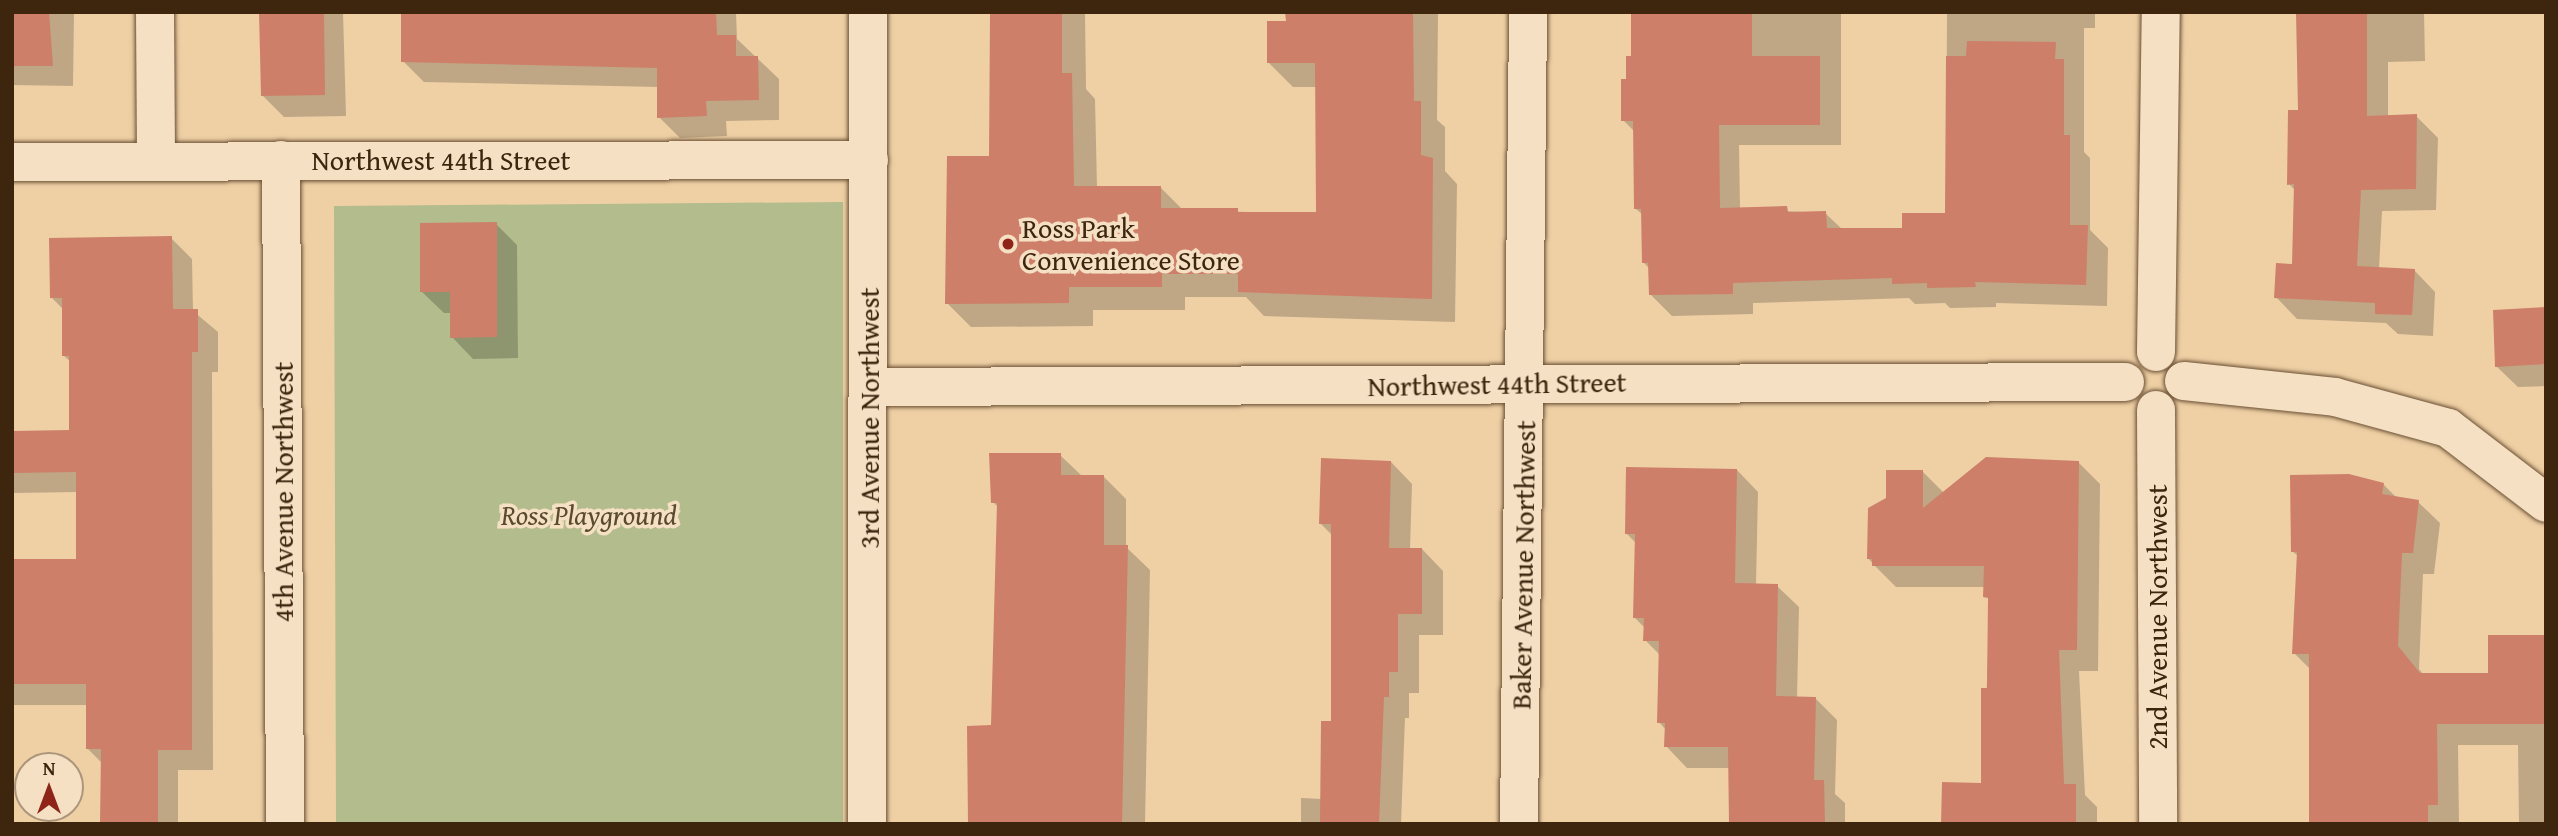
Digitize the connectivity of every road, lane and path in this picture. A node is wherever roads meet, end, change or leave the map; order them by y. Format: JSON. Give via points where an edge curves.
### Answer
{"nodes":[{"id":1,"x":155,"y":12,"type":"edge"},
{"id":2,"x":868,"y":12,"type":"edge"},
{"id":3,"x":1528,"y":12,"type":"edge"},
{"id":4,"x":2161,"y":12,"type":"edge"},
{"id":5,"x":281,"y":160,"type":"junction"},
{"id":6,"x":869,"y":160,"type":"junction"},
{"id":7,"x":156,"y":161,"type":"junction"},
{"id":8,"x":12,"y":162,"type":"edge"},
{"id":9,"x":2156,"y":352,"type":"junction"},
{"id":10,"x":2184,"y":381,"type":"junction"},
{"id":11,"x":1526,"y":382,"type":"junction"},
{"id":12,"x":2125,"y":382,"type":"junction"},
{"id":13,"x":870,"y":387,"type":"junction"},
{"id":14,"x":2156,"y":410,"type":"junction"},
{"id":15,"x":2546,"y":503,"type":"edge"},
{"id":16,"x":285,"y":824,"type":"edge"},
{"id":17,"x":867,"y":824,"type":"edge"},
{"id":18,"x":1519,"y":824,"type":"edge"},
{"id":19,"x":2158,"y":824,"type":"edge"}],
"edges":[{"from":1,"to":7,"type":"street"},
{"from":2,"to":6,"type":"street","name":"3rd Avenue Northwest"},
{"from":3,"to":11,"type":"street","name":"Baker Avenue Northwest"},
{"from":4,"to":9,"type":"street"},
{"from":5,"to":6,"type":"street","name":"Northwest 44th Street"},
{"from":5,"to":7,"type":"street","name":"Northwest 44th Street"},
{"from":5,"to":16,"type":"street","name":"4th Avenue Northwest"},
{"from":6,"to":13,"type":"street","name":"3rd Avenue Northwest"},
{"from":7,"to":8,"type":"street","name":"Northwest 44th Street"},
{"from":9,"to":10,"type":"street","via":[[2178,362]]},
{"from":9,"to":12,"type":"street","via":[[2132,361]]},
{"from":10,"to":14,"type":"street","via":[[2178,400]]},
{"from":10,"to":15,"type":"street","via":[[2334,397],[2448,428]]},
{"from":11,"to":12,"type":"street","name":"Northwest 44th Street"},
{"from":11,"to":13,"type":"street","name":"Northwest 44th Street"},
{"from":11,"to":18,"type":"street","name":"Baker Avenue Northwest"},
{"from":12,"to":14,"type":"street","via":[[2135,404]]},
{"from":13,"to":17,"type":"street","name":"3rd Avenue Northwest"},
{"from":14,"to":19,"type":"street","name":"2nd Avenue Northwest"}]}
